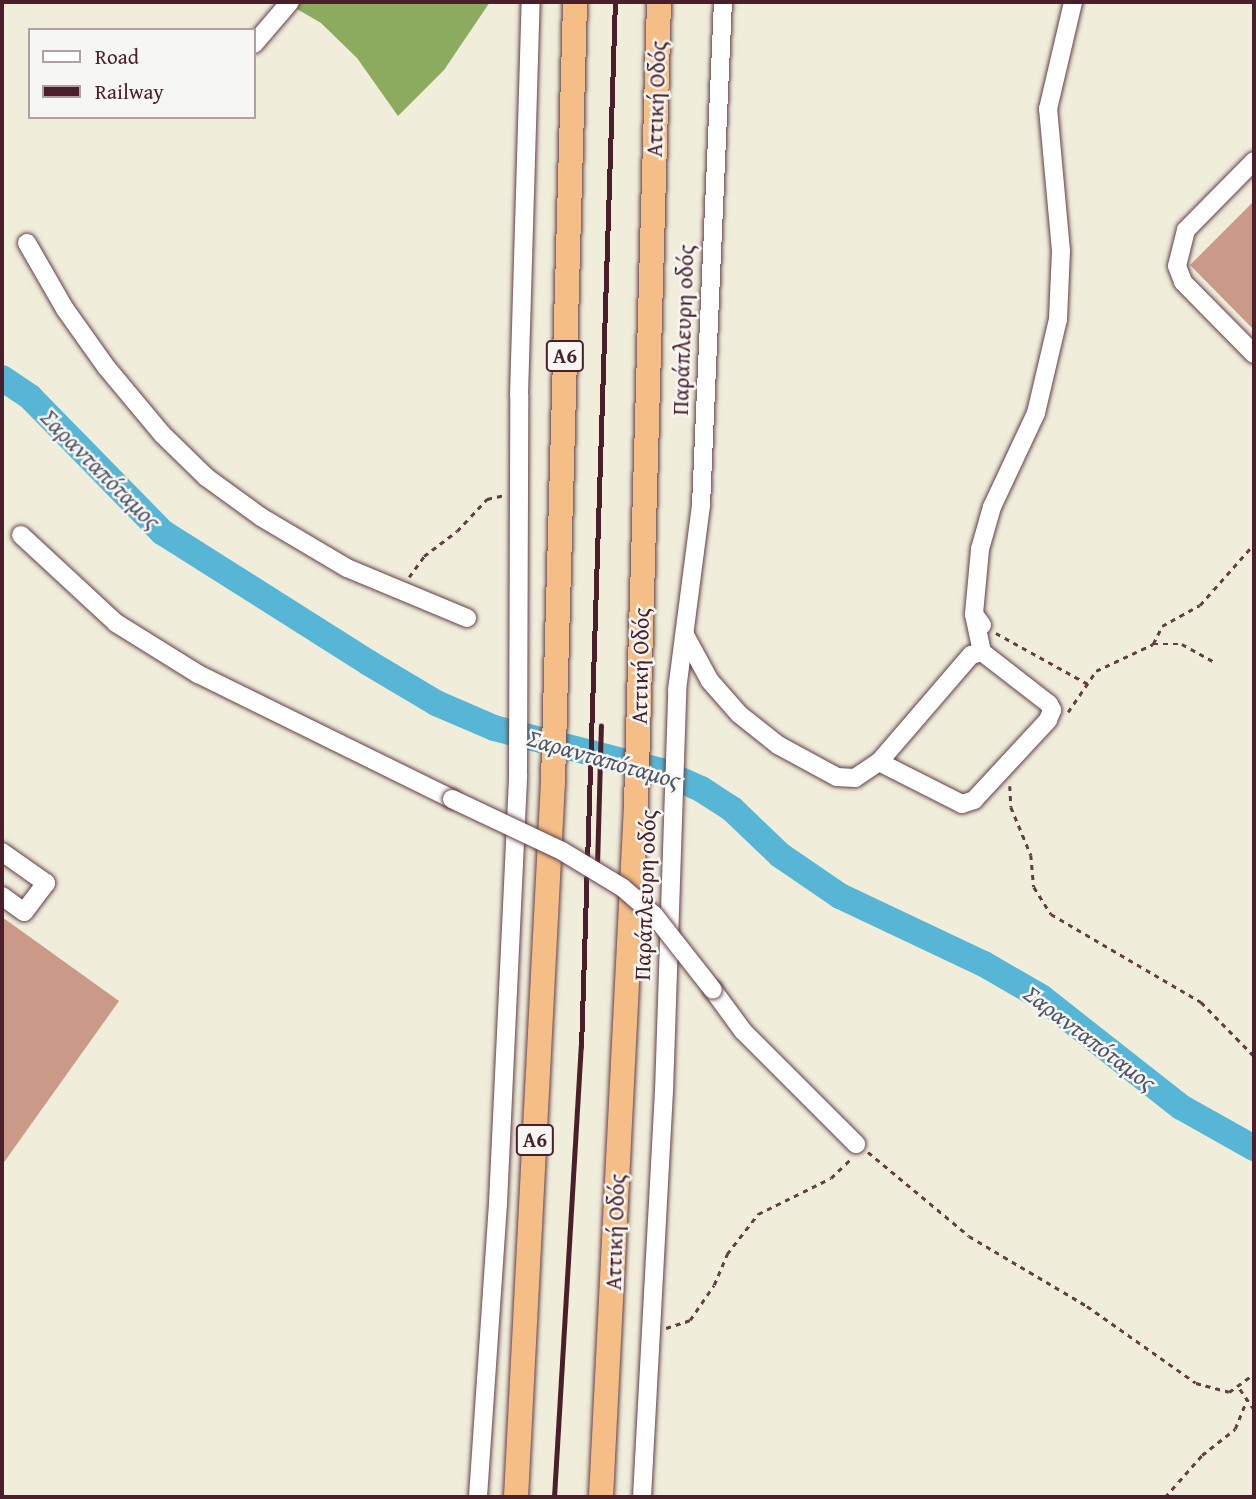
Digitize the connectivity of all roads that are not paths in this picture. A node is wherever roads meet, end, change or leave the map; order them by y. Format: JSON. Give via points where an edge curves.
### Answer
{"nodes":[{"id":1,"x":290,"y":2,"type":"edge"},
{"id":2,"x":531,"y":2,"type":"edge"},
{"id":3,"x":575,"y":2,"type":"edge"},
{"id":4,"x":659,"y":2,"type":"edge"},
{"id":5,"x":723,"y":2,"type":"edge"},
{"id":6,"x":1073,"y":2,"type":"edge"},
{"id":7,"x":256,"y":42,"type":"edge"},
{"id":8,"x":1254,"y":161,"type":"edge"},
{"id":9,"x":27,"y":243,"type":"dead end"},
{"id":10,"x":1254,"y":354,"type":"edge"},
{"id":11,"x":21,"y":535,"type":"dead end"},
{"id":12,"x":467,"y":618,"type":"dead end"},
{"id":13,"x":685,"y":635,"type":"junction"},
{"id":14,"x":982,"y":652,"type":"junction"},
{"id":15,"x":878,"y":762,"type":"junction"},
{"id":16,"x":2,"y":852,"type":"edge"},
{"id":17,"x":2,"y":896,"type":"edge"},
{"id":18,"x":856,"y":1144,"type":"road end"},
{"id":19,"x":478,"y":1497,"type":"edge"},
{"id":20,"x":516,"y":1497,"type":"edge"},
{"id":21,"x":601,"y":1497,"type":"edge"},
{"id":22,"x":642,"y":1497,"type":"edge"}],
"edges":[{"from":1,"to":7,"type":"street"},
{"from":2,"to":19,"type":"street","via":[[518,491],[518,774],[498,1203]]},
{"from":3,"to":20,"type":"highway","number":"Α6","via":[[553,782]]},
{"from":4,"to":21,"type":"highway","name":"Αττική Οδός","via":[[638,733]]},
{"from":5,"to":13,"type":"street","name":"Παράπλευρη οδός","via":[[701,505]]},
{"from":6,"to":14,"type":"street","via":[[1048,109],[1061,251],[1058,318],[1036,412],[992,507],[979,549]]},
{"from":8,"to":10,"type":"street","via":[[1186,230],[1177,267],[1183,282]]},
{"from":9,"to":12,"type":"street","via":[[65,309],[107,368],[205,477],[336,562]]},
{"from":11,"to":18,"type":"street","bridge":true,"via":[[116,623],[198,674],[562,851],[623,888],[654,915],[743,1031]]},
{"from":13,"to":15,"type":"street","via":[[710,681],[739,714],[778,745],[837,777],[855,778]]},
{"from":13,"to":22,"type":"street","name":"Παράπλευρη οδός","via":[[674,743],[653,1328]]},
{"from":14,"to":15,"type":"street","via":[[971,655]]},
{"from":14,"to":15,"type":"street","via":[[1052,710],[974,800],[962,804]]},
{"from":16,"to":17,"type":"street","via":[[46,883],[24,912]]}]}
